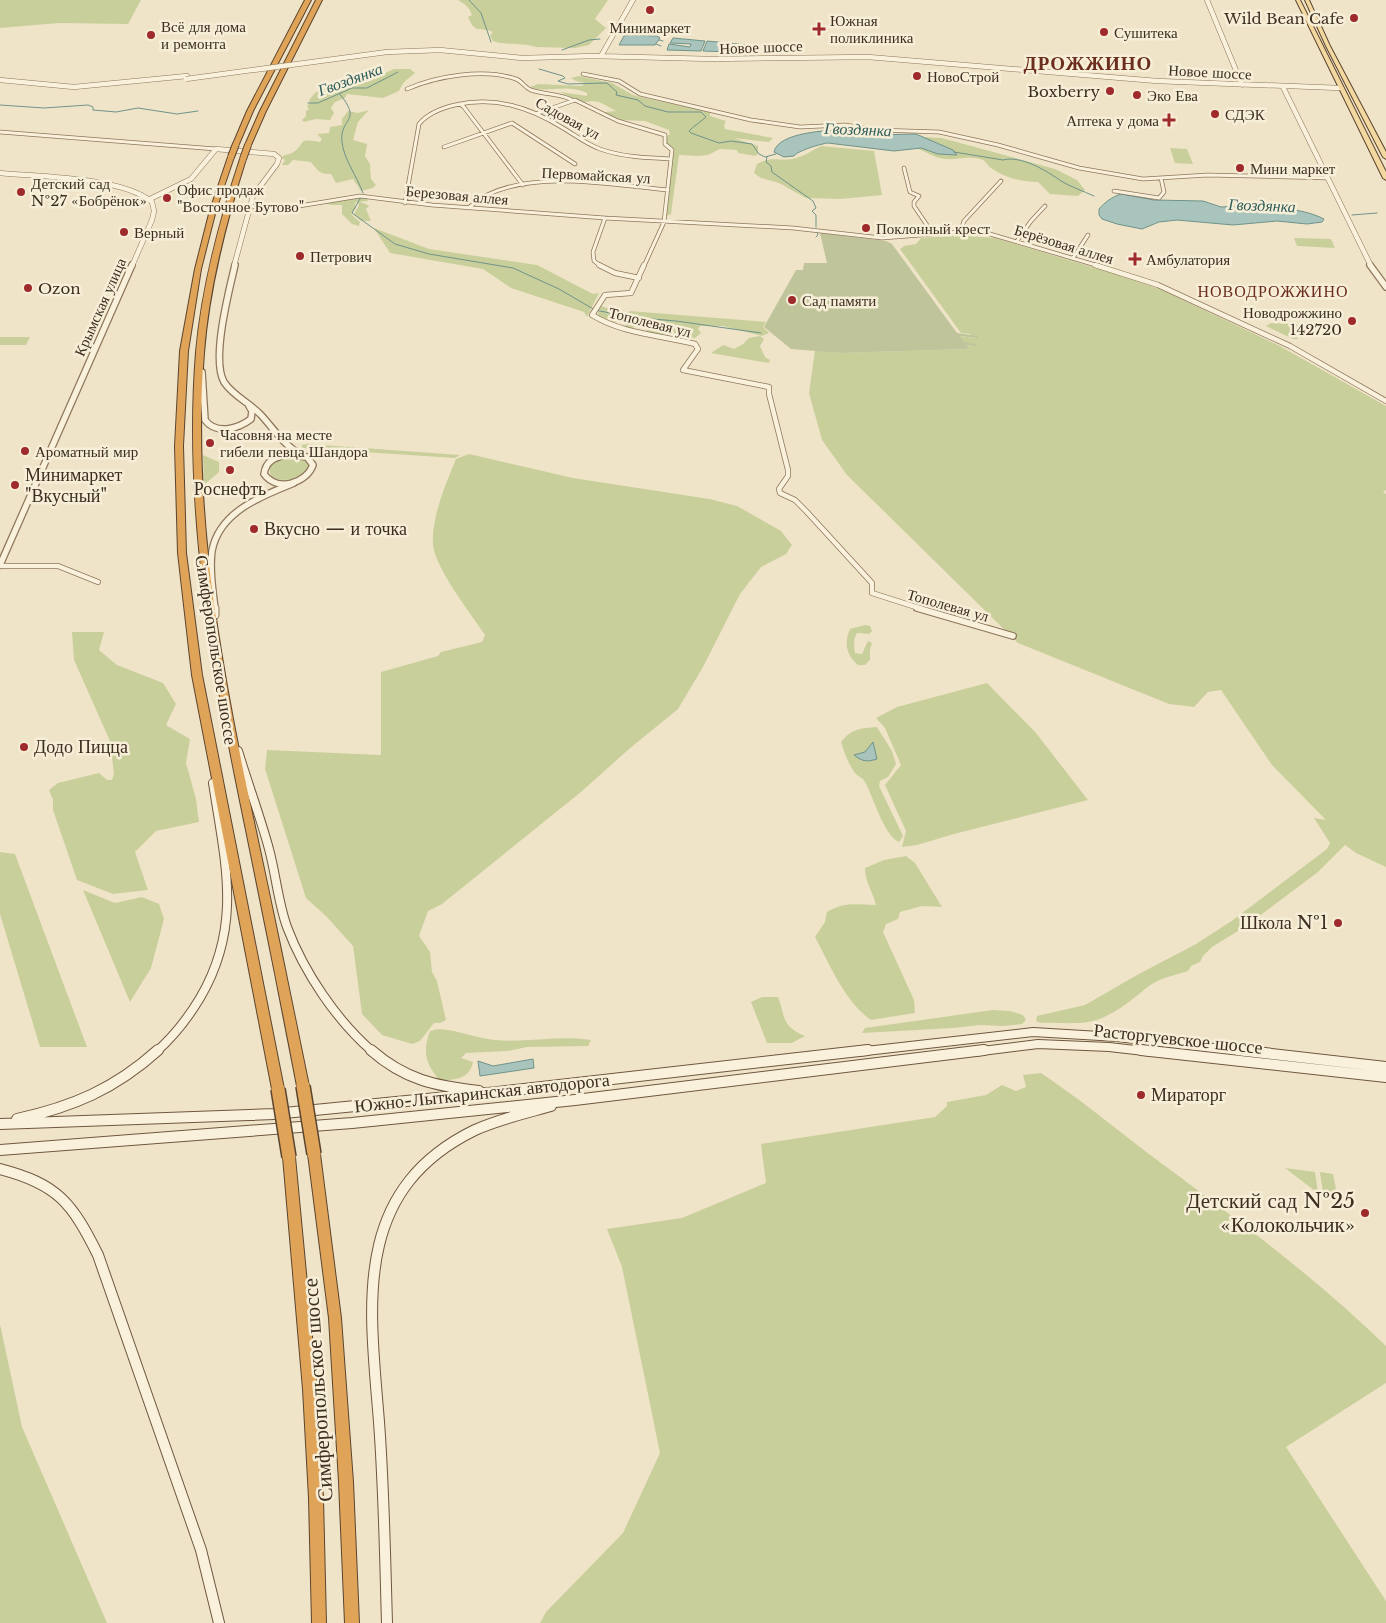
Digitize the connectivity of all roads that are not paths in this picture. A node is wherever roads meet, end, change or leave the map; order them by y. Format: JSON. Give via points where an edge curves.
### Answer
{"nodes":[{"id":1,"x":308,"y":0,"type":"edge"},
{"id":2,"x":319,"y":0,"type":"edge"},
{"id":3,"x":633,"y":0,"type":"edge"},
{"id":4,"x":1207,"y":0,"type":"edge"},
{"id":5,"x":1298,"y":0,"type":"edge"},
{"id":6,"x":1307,"y":0,"type":"edge"},
{"id":7,"x":601,"y":56,"type":"junction"},
{"id":8,"x":583,"y":74,"type":"dead end"},
{"id":9,"x":0,"y":81,"type":"edge"},
{"id":10,"x":1242,"y":85,"type":"junction"},
{"id":11,"x":1283,"y":87,"type":"junction"},
{"id":12,"x":1340,"y":88,"type":"junction"},
{"id":13,"x":407,"y":89,"type":"dead end"},
{"id":14,"x":572,"y":100,"type":"junction"},
{"id":15,"x":459,"y":104,"type":"junction"},
{"id":16,"x":538,"y":113,"type":"junction"},
{"id":17,"x":0,"y":132,"type":"edge"},
{"id":18,"x":484,"y":134,"type":"junction"},
{"id":19,"x":444,"y":147,"type":"dead end"},
{"id":20,"x":216,"y":149,"type":"junction"},
{"id":21,"x":1386,"y":157,"type":"edge"},
{"id":22,"x":671,"y":159,"type":"junction"},
{"id":23,"x":576,"y":164,"type":"dead end"},
{"id":24,"x":904,"y":168,"type":"dead end"},
{"id":25,"x":0,"y":174,"type":"edge"},
{"id":26,"x":1161,"y":178,"type":"junction"},
{"id":27,"x":1328,"y":178,"type":"junction"},
{"id":28,"x":1386,"y":178,"type":"edge"},
{"id":29,"x":1001,"y":181,"type":"dead end"},
{"id":30,"x":523,"y":185,"type":"junction"},
{"id":31,"x":668,"y":190,"type":"junction"},
{"id":32,"x":1114,"y":191,"type":"dead end"},
{"id":33,"x":150,"y":199,"type":"junction"},
{"id":34,"x":405,"y":203,"type":"junction"},
{"id":35,"x":250,"y":206,"type":"junction"},
{"id":36,"x":1045,"y":206,"type":"dead end"},
{"id":37,"x":468,"y":208,"type":"junction"},
{"id":38,"x":604,"y":218,"type":"junction"},
{"id":39,"x":664,"y":222,"type":"junction"},
{"id":40,"x":792,"y":228,"type":"joint"},
{"id":41,"x":960,"y":232,"type":"junction"},
{"id":42,"x":933,"y":234,"type":"junction"},
{"id":43,"x":1088,"y":235,"type":"dead end"},
{"id":44,"x":1017,"y":241,"type":"junction"},
{"id":45,"x":1073,"y":258,"type":"junction"},
{"id":46,"x":639,"y":278,"type":"junction"},
{"id":47,"x":1386,"y":287,"type":"edge"},
{"id":48,"x":200,"y":359,"type":"junction"},
{"id":49,"x":1386,"y":401,"type":"edge"},
{"id":50,"x":246,"y":402,"type":"junction"},
{"id":51,"x":302,"y":455,"type":"junction"},
{"id":52,"x":294,"y":483,"type":"junction"},
{"id":53,"x":0,"y":565,"type":"edge"},
{"id":54,"x":98,"y":582,"type":"dead end"},
{"id":55,"x":1013,"y":636,"type":"dead end"},
{"id":56,"x":216,"y":658,"type":"junction"},
{"id":57,"x":226,"y":712,"type":"junction"},
{"id":58,"x":204,"y":714,"type":"junction"},
{"id":59,"x":967,"y":1039,"type":"joint"},
{"id":60,"x":966,"y":1052,"type":"joint"},
{"id":61,"x":1386,"y":1067,"type":"edge"},
{"id":62,"x":1386,"y":1077,"type":"edge"},
{"id":63,"x":498,"y":1092,"type":"junction"},
{"id":64,"x":575,"y":1100,"type":"junction"},
{"id":65,"x":0,"y":1123,"type":"edge"},
{"id":66,"x":0,"y":1150,"type":"edge"},
{"id":67,"x":0,"y":1169,"type":"edge"},
{"id":68,"x":219,"y":1623,"type":"edge"},
{"id":69,"x":319,"y":1623,"type":"edge"},
{"id":70,"x":352,"y":1623,"type":"edge"},
{"id":71,"x":387,"y":1623,"type":"edge"}],
"edges":[{"from":1,"to":58,"type":"highway","name":"Симферопольское шоссе","bridge":true,"via":[[250,111],[231,158],[198,269],[184,351],[179,446],[182,553],[186,605]]},
{"from":2,"to":48,"type":"highway","name":"Симферопольское шоссе","bridge":true,"via":[[242,158],[212,268]]},
{"from":3,"to":7,"type":"street"},
{"from":4,"to":10,"type":"street"},
{"from":5,"to":12,"type":"main road"},
{"from":6,"to":21,"type":"main road"},
{"from":7,"to":9,"type":"street","name":"Новое шоссе","bridge":true,"via":[[510,58],[440,50],[388,51],[106,89],[72,90]]},
{"from":7,"to":10,"type":"street","name":"Новое шоссе","via":[[868,58],[1138,80]]},
{"from":8,"to":26,"type":"street","via":[[619,81],[640,94],[751,120],[800,127],[846,125],[877,130],[940,132],[1079,168],[1143,179]]},
{"from":10,"to":11,"type":"street","name":"Новое шоссе"},
{"from":11,"to":12,"type":"street","name":"Новое шоссе"},
{"from":11,"to":27,"type":"street"},
{"from":12,"to":28,"type":"main road"},
{"from":13,"to":14,"type":"street","via":[[440,78],[485,76],[515,79],[527,88],[567,96]]},
{"from":14,"to":16,"type":"street"},
{"from":14,"to":22,"type":"street","name":"Тополевая ул","via":[[618,121],[665,135],[665,144],[672,150]]},
{"from":15,"to":16,"type":"street","name":"Садовая ул","via":[[490,101]]},
{"from":15,"to":18,"type":"street"},
{"from":15,"to":34,"type":"street","name":"Садовая ул","via":[[429,115],[420,123]]},
{"from":16,"to":22,"type":"street","name":"Садовая ул","via":[[602,150],[628,156]]},
{"from":17,"to":20,"type":"street"},
{"from":18,"to":19,"type":"street"},
{"from":18,"to":23,"type":"street","via":[[512,123]]},
{"from":18,"to":30,"type":"street"},
{"from":20,"to":33,"type":"street","via":[[191,179]]},
{"from":20,"to":35,"type":"street","via":[[274,154],[279,158]]},
{"from":22,"to":31,"type":"street","name":"Тополевая ул"},
{"from":24,"to":42,"type":"street","via":[[910,192],[919,196],[914,206]]},
{"from":25,"to":33,"type":"street","via":[[125,187]]},
{"from":26,"to":27,"type":"street","via":[[1207,175]]},
{"from":26,"to":32,"type":"street","via":[[1164,192],[1159,198]]},
{"from":27,"to":47,"type":"street","via":[[1366,259]]},
{"from":29,"to":41,"type":"street","via":[[964,221]]},
{"from":30,"to":31,"type":"street","name":"Первомайская ул","via":[[574,182]]},
{"from":30,"to":37,"type":"street","name":"Первомайская ул","via":[[483,195]]},
{"from":31,"to":39,"type":"street","name":"Тополевая ул"},
{"from":33,"to":53,"type":"street","name":"Крымская улица","via":[[154,210],[150,225]]},
{"from":34,"to":35,"type":"street","name":"Березовая аллея","via":[[360,196],[293,207]]},
{"from":34,"to":37,"type":"street","name":"Березовая аллея"},
{"from":35,"to":50,"type":"street","via":[[233,271],[220,364],[223,380]]},
{"from":36,"to":44,"type":"street"},
{"from":37,"to":38,"type":"street","name":"Березовая аллея"},
{"from":38,"to":39,"type":"street","name":"Березовая аллея"},
{"from":38,"to":46,"type":"street","via":[[593,252],[594,261],[602,268]]},
{"from":39,"to":40,"type":"street","name":"Березовая аллея"},
{"from":39,"to":46,"type":"street","name":"Тополевая ул"},
{"from":40,"to":42,"type":"street","name":"Берёзовая аллея","via":[[886,238]]},
{"from":41,"to":42,"type":"street","name":"Берёзовая аллея"},
{"from":41,"to":44,"type":"street","name":"Берёзовая аллея","via":[[990,234]]},
{"from":43,"to":45,"type":"street"},
{"from":44,"to":45,"type":"street","name":"Берёзовая аллея"},
{"from":45,"to":49,"type":"street","name":"Берёзовая аллея","via":[[1158,286],[1228,317],[1290,346]]},
{"from":46,"to":55,"type":"street","name":"Тополевая ул","via":[[631,294],[602,296],[592,316],[622,328],[695,344],[698,349],[683,370],[769,388],[788,470],[780,492],[794,500],[825,531],[872,583],[872,593]]},
{"from":48,"to":50,"type":"street","via":[[208,424],[224,429],[248,422],[253,416]]},
{"from":48,"to":56,"type":"highway","name":"Симферопольское шоссе","via":[[197,495]]},
{"from":50,"to":51,"type":"street","via":[[260,413],[288,446]]},
{"from":51,"to":52,"type":"street","via":[[311,461],[312,469],[306,477]]},
{"from":51,"to":52,"type":"street","via":[[280,456],[269,462],[264,470],[265,477],[274,483]]},
{"from":52,"to":56,"type":"street","via":[[268,493],[240,511],[215,539],[212,552]]},
{"from":53,"to":54,"type":"street","via":[[58,566]]},
{"from":56,"to":57,"type":"highway","name":"Симферопольское шоссе"},
{"from":57,"to":63,"type":"main road","via":[[269,850],[288,927],[303,960],[340,1016],[359,1040],[400,1072],[448,1088]]},
{"from":57,"to":70,"type":"highway","name":"Симферопольское шоссе","bridge":true,"via":[[304,1086],[314,1154],[335,1318]]},
{"from":58,"to":65,"type":"main road","via":[[228,908],[225,938],[215,974],[175,1031],[145,1063],[123,1079],[63,1108]]},
{"from":58,"to":69,"type":"highway","name":"Симферопольское шоссе","bridge":true,"via":[[289,1157],[310,1389]]},
{"from":59,"to":61,"type":"main road","name":"Расторгуевское шоссе","via":[[1052,1032]]},
{"from":59,"to":63,"type":"main road","name":"Южно-Лыткаринская автодорога"},
{"from":60,"to":62,"type":"main road","name":"Расторгуевское шоссе","via":[[1064,1044]]},
{"from":60,"to":64,"type":"main road","name":"Южно-Лыткаринская автодорога"},
{"from":63,"to":65,"type":"main road","name":"Южно-Лыткаринская автодорога","via":[[274,1114]]},
{"from":64,"to":66,"type":"main road","name":"Южно-Лыткаринская автодорога","via":[[352,1123]]},
{"from":64,"to":71,"type":"main road","via":[[510,1117],[466,1134],[441,1150],[415,1171],[396,1198],[382,1230],[374,1263],[371,1303]]},
{"from":67,"to":68,"type":"main road","via":[[34,1179],[56,1193],[82,1220],[98,1255],[202,1550]]}]}
